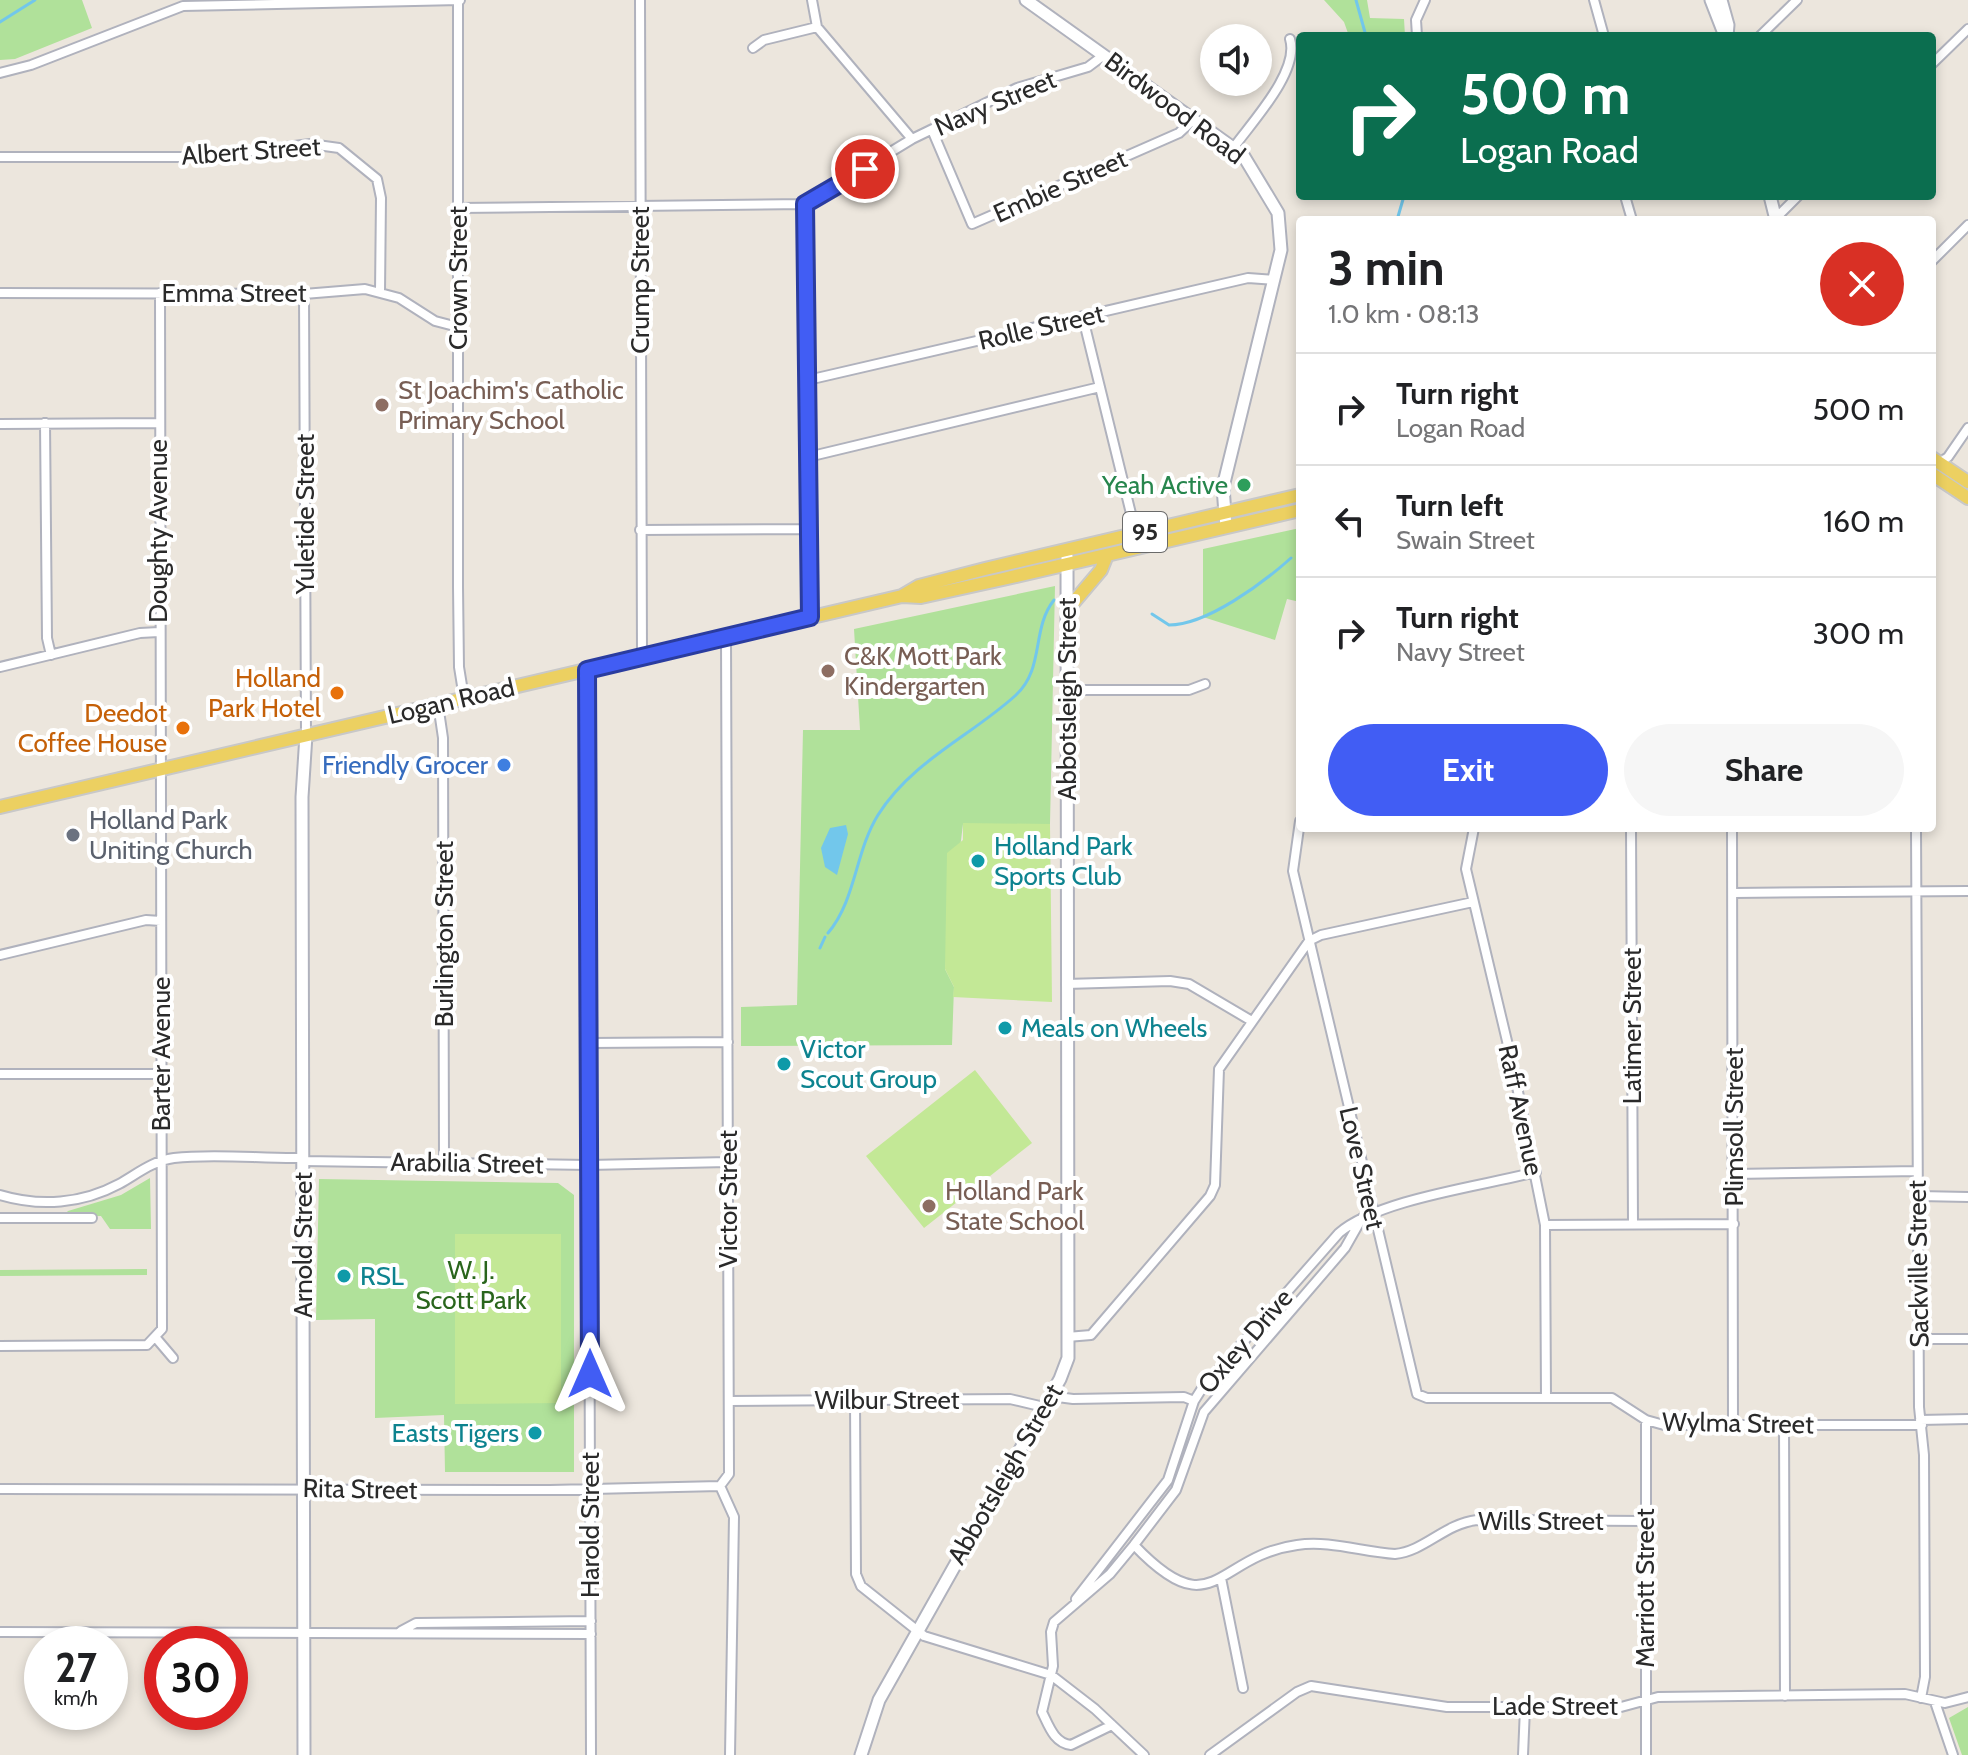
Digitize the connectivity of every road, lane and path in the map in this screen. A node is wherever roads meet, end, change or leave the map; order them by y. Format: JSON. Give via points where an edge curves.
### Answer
{"nodes":[{"id":1,"x":640,"y":0,"type":"edge"},
{"id":2,"x":812,"y":0,"type":"edge"},
{"id":3,"x":1026,"y":0,"type":"edge"},
{"id":4,"x":1425,"y":0,"type":"edge"},
{"id":5,"x":1594,"y":0,"type":"edge"},
{"id":6,"x":1711,"y":0,"type":"edge"},
{"id":7,"x":1721,"y":0,"type":"edge"},
{"id":8,"x":1797,"y":0,"type":"edge"},
{"id":9,"x":459,"y":1,"type":"edge"},
{"id":10,"x":817,"y":27,"type":"junction"},
{"id":11,"x":1968,"y":29,"type":"edge"},
{"id":12,"x":1417,"y":32,"type":"edge"},
{"id":13,"x":1603,"y":32,"type":"edge"},
{"id":14,"x":1724,"y":32,"type":"edge"},
{"id":15,"x":1727,"y":32,"type":"edge"},
{"id":16,"x":1764,"y":32,"type":"edge"},
{"id":17,"x":1290,"y":39,"type":"dead end"},
{"id":18,"x":753,"y":48,"type":"dead end"},
{"id":19,"x":1104,"y":55,"type":"junction"},
{"id":20,"x":1936,"y":60,"type":"edge"},
{"id":21,"x":0,"y":73,"type":"edge"},
{"id":22,"x":1194,"y":119,"type":"junction"},
{"id":23,"x":932,"y":130,"type":"junction"},
{"id":24,"x":912,"y":139,"type":"junction"},
{"id":25,"x":1234,"y":147,"type":"junction"},
{"id":26,"x":0,"y":157,"type":"edge"},
{"id":27,"x":1794,"y":200,"type":"edge"},
{"id":28,"x":639,"y":203,"type":"junction"},
{"id":29,"x":805,"y":204,"type":"junction"},
{"id":30,"x":458,"y":208,"type":"junction"},
{"id":31,"x":1779,"y":216,"type":"edge"},
{"id":32,"x":1968,"y":225,"type":"edge"},
{"id":33,"x":1936,"y":257,"type":"edge"},
{"id":34,"x":1274,"y":280,"type":"junction"},
{"id":35,"x":380,"y":292,"type":"junction"},
{"id":36,"x":0,"y":293,"type":"edge"},
{"id":37,"x":160,"y":293,"type":"junction"},
{"id":38,"x":304,"y":294,"type":"junction"},
{"id":39,"x":1083,"y":318,"type":"junction"},
{"id":40,"x":458,"y":327,"type":"junction"},
{"id":41,"x":808,"y":380,"type":"junction"},
{"id":42,"x":1100,"y":387,"type":"junction"},
{"id":43,"x":45,"y":423,"type":"junction"},
{"id":44,"x":158,"y":423,"type":"junction"},
{"id":45,"x":0,"y":424,"type":"edge"},
{"id":46,"x":1968,"y":428,"type":"edge"},
{"id":47,"x":808,"y":457,"type":"junction"},
{"id":48,"x":1936,"y":464,"type":"edge"},
{"id":49,"x":1936,"y":467,"type":"edge"},
{"id":50,"x":1936,"y":468,"type":"edge"},
{"id":51,"x":1968,"y":482,"type":"edge"},
{"id":52,"x":1296,"y":496,"type":"edge"},
{"id":53,"x":1968,"y":498,"type":"edge"},
{"id":54,"x":1296,"y":511,"type":"edge"},
{"id":55,"x":1224,"y":513,"type":"junction"},
{"id":56,"x":1226,"y":527,"type":"junction"},
{"id":57,"x":809,"y":529,"type":"junction"},
{"id":58,"x":640,"y":530,"type":"junction"},
{"id":59,"x":1136,"y":534,"type":"junction"},
{"id":60,"x":1067,"y":550,"type":"junction"},
{"id":61,"x":1107,"y":555,"type":"junction"},
{"id":62,"x":1067,"y":565,"type":"junction"},
{"id":63,"x":902,"y":596,"type":"junction"},
{"id":64,"x":1068,"y":609,"type":"junction"},
{"id":65,"x":810,"y":617,"type":"junction"},
{"id":66,"x":159,"y":632,"type":"junction"},
{"id":67,"x":726,"y":637,"type":"junction"},
{"id":68,"x":51,"y":655,"type":"junction"},
{"id":69,"x":642,"y":657,"type":"junction"},
{"id":70,"x":0,"y":667,"type":"edge"},
{"id":71,"x":587,"y":670,"type":"junction"},
{"id":72,"x":1205,"y":684,"type":"dead end"},
{"id":73,"x":1066,"y":690,"type":"junction"},
{"id":74,"x":464,"y":698,"type":"junction"},
{"id":75,"x":438,"y":704,"type":"junction"},
{"id":76,"x":306,"y":735,"type":"junction"},
{"id":77,"x":161,"y":769,"type":"junction"},
{"id":78,"x":0,"y":807,"type":"edge"},
{"id":79,"x":1298,"y":832,"type":"edge"},
{"id":80,"x":1473,"y":832,"type":"edge"},
{"id":81,"x":1631,"y":832,"type":"edge"},
{"id":82,"x":1732,"y":832,"type":"edge"},
{"id":83,"x":1916,"y":832,"type":"edge"},
{"id":84,"x":1916,"y":891,"type":"junction"},
{"id":85,"x":1968,"y":891,"type":"edge"},
{"id":86,"x":1734,"y":893,"type":"junction"},
{"id":87,"x":1473,"y":902,"type":"junction"},
{"id":88,"x":161,"y":921,"type":"junction"},
{"id":89,"x":1309,"y":941,"type":"junction"},
{"id":90,"x":0,"y":955,"type":"edge"},
{"id":91,"x":1066,"y":984,"type":"junction"},
{"id":92,"x":1250,"y":1020,"type":"junction"},
{"id":93,"x":728,"y":1042,"type":"junction"},
{"id":94,"x":589,"y":1043,"type":"junction"},
{"id":95,"x":0,"y":1074,"type":"edge"},
{"id":96,"x":161,"y":1074,"type":"junction"},
{"id":97,"x":303,"y":1160,"type":"junction"},
{"id":98,"x":161,"y":1161,"type":"junction"},
{"id":99,"x":728,"y":1162,"type":"junction"},
{"id":100,"x":444,"y":1164,"type":"junction"},
{"id":101,"x":589,"y":1165,"type":"junction"},
{"id":102,"x":1917,"y":1171,"type":"junction"},
{"id":103,"x":1536,"y":1172,"type":"junction"},
{"id":104,"x":1734,"y":1174,"type":"junction"},
{"id":105,"x":0,"y":1195,"type":"edge"},
{"id":106,"x":1919,"y":1196,"type":"junction"},
{"id":107,"x":1968,"y":1197,"type":"edge"},
{"id":108,"x":50,"y":1203,"type":"junction"},
{"id":109,"x":1373,"y":1213,"type":"junction"},
{"id":110,"x":0,"y":1218,"type":"edge"},
{"id":111,"x":51,"y":1218,"type":"junction"},
{"id":112,"x":92,"y":1218,"type":"dead end"},
{"id":113,"x":1362,"y":1218,"type":"junction"},
{"id":114,"x":1633,"y":1224,"type":"junction"},
{"id":115,"x":1734,"y":1224,"type":"junction"},
{"id":116,"x":1545,"y":1225,"type":"junction"},
{"id":117,"x":1067,"y":1337,"type":"junction"},
{"id":118,"x":156,"y":1338,"type":"junction"},
{"id":119,"x":1919,"y":1339,"type":"junction"},
{"id":120,"x":1968,"y":1339,"type":"edge"},
{"id":121,"x":0,"y":1346,"type":"edge"},
{"id":122,"x":173,"y":1358,"type":"dead end"},
{"id":123,"x":1417,"y":1394,"type":"joint"},
{"id":124,"x":1546,"y":1397,"type":"junction"},
{"id":125,"x":855,"y":1400,"type":"junction"},
{"id":126,"x":729,"y":1401,"type":"junction"},
{"id":127,"x":1047,"y":1401,"type":"junction"},
{"id":128,"x":1194,"y":1401,"type":"junction"},
{"id":129,"x":1968,"y":1419,"type":"edge"},
{"id":130,"x":1646,"y":1420,"type":"junction"},
{"id":131,"x":1921,"y":1422,"type":"junction"},
{"id":132,"x":1784,"y":1424,"type":"junction"},
{"id":133,"x":1733,"y":1426,"type":"junction"},
{"id":134,"x":720,"y":1486,"type":"junction"},
{"id":135,"x":590,"y":1488,"type":"junction"},
{"id":136,"x":0,"y":1489,"type":"edge"},
{"id":137,"x":304,"y":1489,"type":"junction"},
{"id":138,"x":1645,"y":1521,"type":"junction"},
{"id":139,"x":1134,"y":1545,"type":"junction"},
{"id":140,"x":1221,"y":1578,"type":"junction"},
{"id":141,"x":1075,"y":1600,"type":"junction"},
{"id":142,"x":591,"y":1621,"type":"junction"},
{"id":143,"x":305,"y":1631,"type":"junction"},
{"id":144,"x":401,"y":1631,"type":"junction"},
{"id":145,"x":917,"y":1631,"type":"junction"},
{"id":146,"x":0,"y":1632,"type":"edge"},
{"id":147,"x":591,"y":1634,"type":"junction"},
{"id":148,"x":1051,"y":1675,"type":"junction"},
{"id":149,"x":1243,"y":1688,"type":"dead end"},
{"id":150,"x":1785,"y":1696,"type":"junction"},
{"id":151,"x":1968,"y":1697,"type":"edge"},
{"id":152,"x":1921,"y":1698,"type":"junction"},
{"id":153,"x":1646,"y":1700,"type":"junction"},
{"id":154,"x":1935,"y":1702,"type":"junction"},
{"id":155,"x":1525,"y":1708,"type":"junction"},
{"id":156,"x":1112,"y":1725,"type":"junction"},
{"id":157,"x":304,"y":1755,"type":"edge"},
{"id":158,"x":591,"y":1755,"type":"edge"},
{"id":159,"x":730,"y":1755,"type":"edge"},
{"id":160,"x":861,"y":1755,"type":"edge"},
{"id":161,"x":1144,"y":1755,"type":"edge"},
{"id":162,"x":1210,"y":1755,"type":"edge"},
{"id":163,"x":1523,"y":1755,"type":"edge"},
{"id":164,"x":1646,"y":1755,"type":"edge"},
{"id":165,"x":1953,"y":1755,"type":"edge"}],
"edges":[{"from":1,"to":28,"type":"street","name":"Crump Street"},
{"from":2,"to":10,"type":"street"},
{"from":3,"to":19,"type":"street","name":"Birdwood Road"},
{"from":4,"to":12,"type":"street"},
{"from":5,"to":13,"type":"street"},
{"from":6,"to":14,"type":"street"},
{"from":7,"to":15,"type":"street"},
{"from":8,"to":16,"type":"street"},
{"from":9,"to":21,"type":"street","via":[[183,6]]},
{"from":9,"to":30,"type":"street","name":"Crown Street"},
{"from":10,"to":18,"type":"street","via":[[764,40]]},
{"from":10,"to":24,"type":"street"},
{"from":11,"to":20,"type":"street"},
{"from":17,"to":25,"type":"street","via":[[1287,72]]},
{"from":19,"to":22,"type":"street","name":"Birdwood Road"},
{"from":19,"to":23,"type":"street","name":"Navy Street","via":[[1088,67],[1017,88]]},
{"from":22,"to":23,"type":"street","name":"Embie Street","via":[[1179,133],[972,224]]},
{"from":22,"to":25,"type":"street","name":"Birdwood Road"},
{"from":23,"to":24,"type":"street","name":"Navy Street"},
{"from":24,"to":29,"type":"street","name":"Navy Street"},
{"from":25,"to":34,"type":"street","name":"Birdwood Road","via":[[1251,165],[1280,220]]},
{"from":26,"to":35,"type":"street","name":"Albert Street","via":[[206,157],[310,144],[339,148],[377,179]]},
{"from":27,"to":31,"type":"street"},
{"from":28,"to":29,"type":"street"},
{"from":28,"to":30,"type":"street"},
{"from":28,"to":58,"type":"street","name":"Crump Street"},
{"from":29,"to":41,"type":"street"},
{"from":30,"to":40,"type":"street","name":"Crown Street"},
{"from":32,"to":33,"type":"street"},
{"from":34,"to":39,"type":"street","name":"Rolle Street","via":[[1248,278]]},
{"from":34,"to":55,"type":"street","name":"Birdwood Road","via":[[1224,481]]},
{"from":35,"to":38,"type":"street","name":"Emma Street"},
{"from":35,"to":40,"type":"street","name":"Emma Street"},
{"from":36,"to":37,"type":"street","name":"Emma Street"},
{"from":37,"to":38,"type":"street","name":"Emma Street"},
{"from":37,"to":44,"type":"street","name":"Doughty Avenue"},
{"from":38,"to":76,"type":"street","name":"Yuletide Street"},
{"from":39,"to":41,"type":"street","name":"Rolle Street"},
{"from":39,"to":42,"type":"street"},
{"from":40,"to":74,"type":"street","name":"Crown Street","via":[[459,667]]},
{"from":41,"to":47,"type":"street"},
{"from":42,"to":47,"type":"street"},
{"from":42,"to":59,"type":"street"},
{"from":43,"to":44,"type":"street"},
{"from":43,"to":45,"type":"street"},
{"from":43,"to":68,"type":"street"},
{"from":44,"to":66,"type":"street","name":"Doughty Avenue"},
{"from":46,"to":48,"type":"street"},
{"from":47,"to":57,"type":"street"},
{"from":49,"to":51,"type":"main road"},
{"from":50,"to":53,"type":"main road"},
{"from":52,"to":55,"type":"main road","name":"Logan Road","number":"95"},
{"from":54,"to":56,"type":"main road","name":"Logan Road","number":"95"},
{"from":55,"to":56,"type":"street","name":"Birdwood Road"},
{"from":55,"to":59,"type":"main road","name":"Logan Road","number":"95"},
{"from":56,"to":61,"type":"main road","name":"Logan Road","number":"95"},
{"from":57,"to":58,"type":"street"},
{"from":57,"to":65,"type":"street"},
{"from":58,"to":69,"type":"street","name":"Crump Street"},
{"from":59,"to":60,"type":"main road","name":"Logan Road","number":"95"},
{"from":60,"to":62,"type":"street","name":"Abbotsleigh Street"},
{"from":60,"to":63,"type":"main road","name":"Logan Road","number":"95","via":[[919,586]]},
{"from":61,"to":62,"type":"main road","name":"Logan Road","number":"95"},
{"from":61,"to":64,"type":"main road"},
{"from":62,"to":63,"type":"main road","name":"Logan Road","number":"95","via":[[921,597]]},
{"from":62,"to":64,"type":"street","name":"Abbotsleigh Street"},
{"from":63,"to":65,"type":"main road","name":"Logan Road","number":"95"},
{"from":64,"to":73,"type":"street","name":"Abbotsleigh Street"},
{"from":65,"to":67,"type":"main road","name":"Logan Road","number":"95"},
{"from":66,"to":68,"type":"street"},
{"from":66,"to":77,"type":"street","name":"Doughty Avenue"},
{"from":67,"to":69,"type":"main road","name":"Logan Road","number":"95"},
{"from":67,"to":93,"type":"street","name":"Victor Street"},
{"from":68,"to":70,"type":"street"},
{"from":69,"to":71,"type":"main road","name":"Logan Road","number":"95"},
{"from":71,"to":74,"type":"main road","name":"Logan Road","number":"95"},
{"from":71,"to":94,"type":"street","name":"Harold Street"},
{"from":72,"to":73,"type":"street","via":[[1189,690]]},
{"from":73,"to":91,"type":"street","name":"Abbotsleigh Street"},
{"from":74,"to":75,"type":"main road","name":"Logan Road","number":"95"},
{"from":75,"to":76,"type":"main road","name":"Logan Road","number":"95"},
{"from":75,"to":100,"type":"street","name":"Burlington Street","via":[[443,753]]},
{"from":76,"to":77,"type":"main road","name":"Logan Road","number":"95"},
{"from":76,"to":97,"type":"street","name":"Arnold Street"},
{"from":77,"to":78,"type":"main road","name":"Logan Road","number":"95"},
{"from":77,"to":88,"type":"street","name":"Barter Avenue"},
{"from":79,"to":89,"type":"street","name":"Love Street","via":[[1293,871]]},
{"from":80,"to":87,"type":"street","name":"Raff Avenue","via":[[1466,869]]},
{"from":81,"to":114,"type":"street","name":"Latimer Street"},
{"from":82,"to":86,"type":"street","name":"Plimsoll Street"},
{"from":83,"to":84,"type":"street","name":"Sackville Street"},
{"from":84,"to":85,"type":"street"},
{"from":84,"to":86,"type":"street"},
{"from":84,"to":102,"type":"street","name":"Sackville Street"},
{"from":86,"to":104,"type":"street","name":"Plimsoll Street"},
{"from":87,"to":89,"type":"street"},
{"from":87,"to":103,"type":"street","name":"Raff Avenue"},
{"from":88,"to":90,"type":"street","via":[[146,920]]},
{"from":88,"to":96,"type":"street","name":"Barter Avenue"},
{"from":89,"to":92,"type":"street"},
{"from":89,"to":109,"type":"street","name":"Love Street"},
{"from":91,"to":92,"type":"street","via":[[1189,984]]},
{"from":91,"to":117,"type":"street","name":"Abbotsleigh Street"},
{"from":92,"to":117,"type":"street","via":[[1219,1069],[1215,1185],[1210,1196],[1091,1335]]},
{"from":93,"to":94,"type":"street"},
{"from":93,"to":99,"type":"street","name":"Victor Street"},
{"from":94,"to":101,"type":"street","name":"Harold Street"},
{"from":95,"to":96,"type":"street"},
{"from":96,"to":98,"type":"street","name":"Barter Avenue"},
{"from":97,"to":98,"type":"street","name":"Arabilia Street"},
{"from":97,"to":100,"type":"street","name":"Arabilia Street"},
{"from":97,"to":137,"type":"street","name":"Arnold Street"},
{"from":98,"to":108,"type":"street","via":[[108,1190]]},
{"from":98,"to":118,"type":"street","name":"Barter Avenue","via":[[162,1329]]},
{"from":99,"to":101,"type":"street","name":"Arabilia Street"},
{"from":99,"to":126,"type":"street","name":"Victor Street"},
{"from":100,"to":101,"type":"street","name":"Arabilia Street"},
{"from":101,"to":135,"type":"street","name":"Harold Street"},
{"from":102,"to":104,"type":"street"},
{"from":102,"to":106,"type":"street","name":"Sackville Street"},
{"from":103,"to":109,"type":"street","name":"Oxley Drive"},
{"from":103,"to":116,"type":"street","name":"Raff Avenue"},
{"from":104,"to":115,"type":"street","name":"Plimsoll Street"},
{"from":105,"to":108,"type":"street"},
{"from":106,"to":107,"type":"street"},
{"from":106,"to":119,"type":"street","name":"Sackville Street"},
{"from":108,"to":111,"type":"street"},
{"from":109,"to":113,"type":"street","name":"Oxley Drive"},
{"from":109,"to":123,"type":"street","name":"Love Street"},
{"from":110,"to":111,"type":"street"},
{"from":111,"to":112,"type":"street"},
{"from":113,"to":128,"type":"street","name":"Oxley Drive","via":[[1339,1233]]},
{"from":113,"to":139,"type":"street","name":"Oxley Drive","via":[[1345,1248],[1204,1412],[1176,1490]]},
{"from":114,"to":115,"type":"street"},
{"from":114,"to":116,"type":"street"},
{"from":115,"to":133,"type":"street","name":"Plimsoll Street"},
{"from":116,"to":124,"type":"street","name":"Raff Avenue"},
{"from":117,"to":127,"type":"street","name":"Abbotsleigh Street","via":[[1065,1369]]},
{"from":118,"to":121,"type":"street","via":[[132,1346]]},
{"from":118,"to":122,"type":"street"},
{"from":119,"to":120,"type":"street"},
{"from":119,"to":131,"type":"street","name":"Sackville Street"},
{"from":123,"to":124,"type":"street","name":"Wylma Street"},
{"from":124,"to":130,"type":"street","name":"Wylma Street","via":[[1612,1398]]},
{"from":125,"to":126,"type":"street","name":"Wilbur Street"},
{"from":125,"to":127,"type":"street","name":"Wilbur Street"},
{"from":125,"to":145,"type":"street","via":[[856,1574],[873,1598]]},
{"from":126,"to":134,"type":"street","name":"Victor Street","via":[[729,1474]]},
{"from":127,"to":128,"type":"street","name":"Wilbur Street"},
{"from":127,"to":145,"type":"street","name":"Abbotsleigh Street"},
{"from":128,"to":141,"type":"street","name":"Oxley Drive","via":[[1168,1480]]},
{"from":129,"to":131,"type":"street","name":"Wylma Street"},
{"from":130,"to":133,"type":"street","name":"Wylma Street"},
{"from":130,"to":138,"type":"street","name":"Marriott Street"},
{"from":131,"to":132,"type":"street","name":"Wylma Street"},
{"from":131,"to":152,"type":"street","name":"Sackville Street"},
{"from":132,"to":133,"type":"street","name":"Wylma Street"},
{"from":132,"to":150,"type":"street"},
{"from":134,"to":135,"type":"street","name":"Rita Street"},
{"from":134,"to":159,"type":"street","via":[[734,1517]]},
{"from":135,"to":137,"type":"street","name":"Rita Street"},
{"from":135,"to":142,"type":"street","name":"Harold Street"},
{"from":136,"to":137,"type":"street","name":"Rita Street"},
{"from":137,"to":143,"type":"street","name":"Arnold Street"},
{"from":138,"to":140,"type":"street","name":"Wills Street","via":[[1467,1521],[1405,1553],[1296,1545],[1252,1559]]},
{"from":138,"to":153,"type":"street","name":"Marriott Street"},
{"from":139,"to":140,"type":"street","name":"Wills Street","via":[[1174,1581],[1188,1586]]},
{"from":139,"to":141,"type":"street","name":"Oxley Drive","via":[[1110,1574]]},
{"from":140,"to":149,"type":"street"},
{"from":141,"to":148,"type":"street","name":"Oxley Drive","via":[[1054,1622]]},
{"from":142,"to":144,"type":"street","via":[[416,1623]]},
{"from":142,"to":147,"type":"street","name":"Harold Street"},
{"from":143,"to":144,"type":"street"},
{"from":143,"to":146,"type":"street"},
{"from":143,"to":157,"type":"street","name":"Arnold Street"},
{"from":144,"to":147,"type":"street","via":[[418,1636]]},
{"from":145,"to":148,"type":"street"},
{"from":145,"to":160,"type":"street","name":"Abbotsleigh Street","via":[[875,1708]]},
{"from":147,"to":158,"type":"street","name":"Harold Street"},
{"from":148,"to":156,"type":"street"},
{"from":148,"to":156,"type":"street","name":"Oxley Drive","via":[[1042,1712],[1059,1740],[1071,1745]]},
{"from":150,"to":152,"type":"street","name":"Lade Street"},
{"from":150,"to":153,"type":"street","name":"Lade Street"},
{"from":151,"to":154,"type":"street","name":"Lade Street"},
{"from":152,"to":154,"type":"street","name":"Lade Street"},
{"from":153,"to":155,"type":"street","name":"Lade Street","via":[[1626,1707]]},
{"from":153,"to":164,"type":"street","name":"Marriott Street"},
{"from":154,"to":165,"type":"street"},
{"from":155,"to":162,"type":"street","name":"Lade Street","via":[[1447,1707],[1311,1686]]},
{"from":155,"to":163,"type":"street"},
{"from":156,"to":161,"type":"street"}]}
